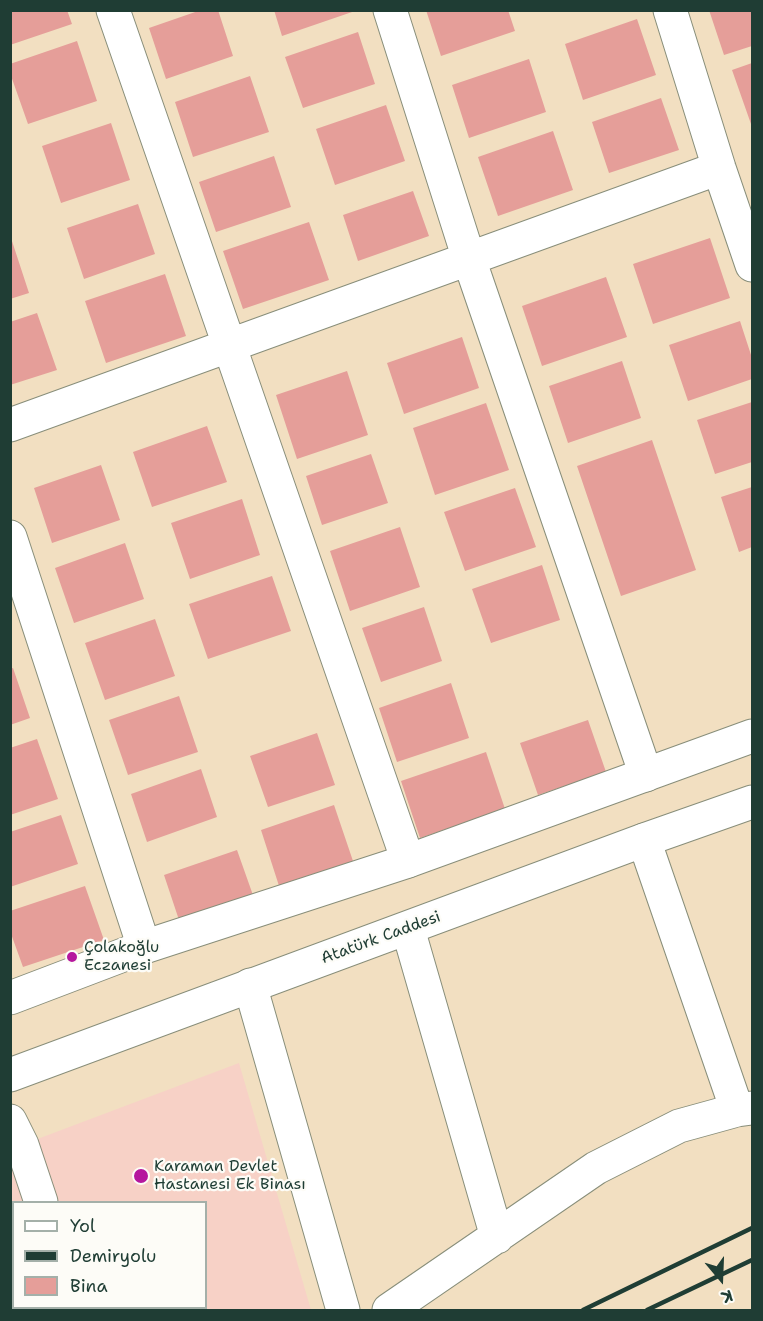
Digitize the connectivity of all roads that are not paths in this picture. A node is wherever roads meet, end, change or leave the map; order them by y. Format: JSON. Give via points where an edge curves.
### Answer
{"nodes":[{"id":1,"x":113,"y":10,"type":"edge"},
{"id":2,"x":390,"y":10,"type":"edge"},
{"id":3,"x":670,"y":10,"type":"edge"},
{"id":4,"x":719,"y":168,"type":"junction"},
{"id":5,"x":469,"y":259,"type":"junction"},
{"id":6,"x":753,"y":265,"type":"edge"},
{"id":7,"x":230,"y":346,"type":"junction"},
{"id":8,"x":10,"y":425,"type":"edge"},
{"id":9,"x":10,"y":537,"type":"edge"},
{"id":10,"x":753,"y":736,"type":"edge"},
{"id":11,"x":646,"y":775,"type":"junction"},
{"id":12,"x":753,"y":802,"type":"edge"},
{"id":13,"x":644,"y":840,"type":"junction"},
{"id":14,"x":408,"y":861,"type":"junction"},
{"id":15,"x":408,"y":929,"type":"junction"},
{"id":16,"x":144,"y":947,"type":"junction"},
{"id":17,"x":250,"y":986,"type":"junction"},
{"id":18,"x":10,"y":998,"type":"edge"},
{"id":19,"x":10,"y":1075,"type":"edge"},
{"id":20,"x":745,"y":1109,"type":"edge"},
{"id":21,"x":10,"y":1121,"type":"edge"},
{"id":22,"x":40,"y":1201,"type":"edge"},
{"id":23,"x":497,"y":1237,"type":"junction"},
{"id":24,"x":343,"y":1311,"type":"edge"},
{"id":25,"x":389,"y":1311,"type":"edge"}],
"edges":[{"from":1,"to":7,"type":"main road"},
{"from":2,"to":5,"type":"main road"},
{"from":3,"to":4,"type":"main road"},
{"from":4,"to":5,"type":"main road"},
{"from":4,"to":6,"type":"main road"},
{"from":5,"to":7,"type":"main road"},
{"from":5,"to":11,"type":"main road"},
{"from":7,"to":8,"type":"main road"},
{"from":7,"to":14,"type":"main road"},
{"from":9,"to":16,"type":"main road"},
{"from":10,"to":11,"type":"main road"},
{"from":11,"to":14,"type":"main road"},
{"from":12,"to":13,"type":"main road","name":"Atatürk Caddesi"},
{"from":13,"to":15,"type":"main road","name":"Atatürk Caddesi"},
{"from":13,"to":20,"type":"main road"},
{"from":14,"to":16,"type":"main road"},
{"from":15,"to":17,"type":"main road","name":"Atatürk Caddesi"},
{"from":15,"to":23,"type":"main road"},
{"from":16,"to":18,"type":"main road"},
{"from":17,"to":19,"type":"main road","name":"Atatürk Caddesi"},
{"from":17,"to":24,"type":"main road"},
{"from":20,"to":23,"type":"main road","via":[[679,1126],[596,1168]]},
{"from":21,"to":22,"type":"main road"},
{"from":23,"to":25,"type":"main road"}]}
